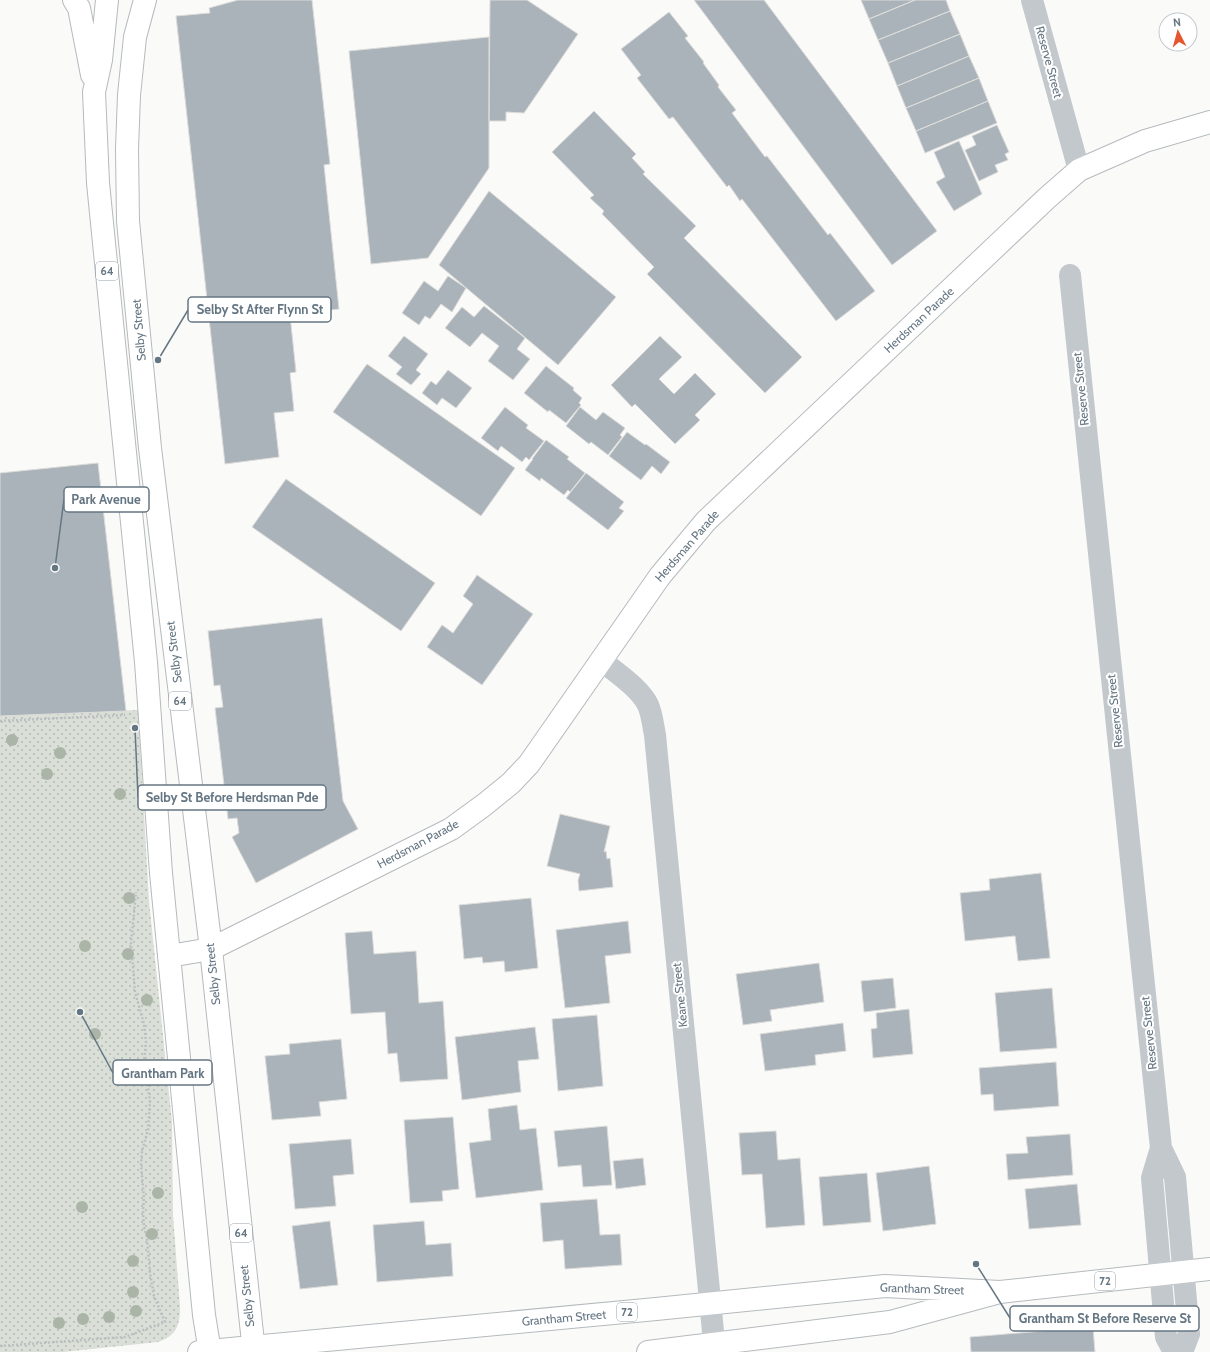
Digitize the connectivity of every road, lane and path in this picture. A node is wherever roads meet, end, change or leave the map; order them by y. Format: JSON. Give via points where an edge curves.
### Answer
{"nodes":[{"id":1,"x":74,"y":0,"type":"edge"},
{"id":2,"x":107,"y":0,"type":"edge"},
{"id":3,"x":145,"y":0,"type":"edge"},
{"id":4,"x":1032,"y":0,"type":"edge"},
{"id":5,"x":94,"y":92,"type":"junction"},
{"id":6,"x":1210,"y":122,"type":"edge"},
{"id":7,"x":1079,"y":170,"type":"junction"},
{"id":8,"x":1070,"y":275,"type":"dead end"},
{"id":9,"x":601,"y":660,"type":"junction"},
{"id":10,"x":131,"y":715,"type":"dead end"},
{"id":11,"x":0,"y":721,"type":"edge"},
{"id":12,"x":136,"y":887,"type":"dead end"},
{"id":13,"x":211,"y":949,"type":"junction"},
{"id":14,"x":169,"y":956,"type":"junction"},
{"id":15,"x":1161,"y":1148,"type":"junction"},
{"id":16,"x":1210,"y":1269,"type":"edge"},
{"id":17,"x":1182,"y":1272,"type":"junction"},
{"id":18,"x":1160,"y":1274,"type":"junction"},
{"id":19,"x":1000,"y":1292,"type":"junction"},
{"id":20,"x":711,"y":1304,"type":"junction"},
{"id":21,"x":0,"y":1346,"type":"edge"},
{"id":22,"x":715,"y":1348,"type":"edge"},
{"id":23,"x":253,"y":1349,"type":"edge"},
{"id":24,"x":206,"y":1352,"type":"edge"},
{"id":25,"x":648,"y":1352,"type":"edge"},
{"id":26,"x":1174,"y":1352,"type":"edge"},
{"id":27,"x":1182,"y":1352,"type":"edge"}],
"edges":[{"from":1,"to":5,"type":"main road","number":"64","via":[[79,8]]},
{"from":2,"to":5,"type":"main road","number":"64"},
{"from":3,"to":13,"type":"main road","name":"Selby Street","number":"64","via":[[135,37],[129,95],[128,221],[150,448]]},
{"from":4,"to":7,"type":"street","name":"Reserve Street"},
{"from":5,"to":14,"type":"main road","number":"64","via":[[98,183],[146,662]]},
{"from":6,"to":7,"type":"main road","name":"Herdsman Parade","via":[[1145,142]]},
{"from":7,"to":9,"type":"main road","name":"Herdsman Parade","via":[[706,521],[660,576]]},
{"from":8,"to":15,"type":"street","name":"Reserve Street"},
{"from":9,"to":13,"type":"main road","name":"Herdsman Parade","via":[[529,764],[484,805],[451,829]]},
{"from":9,"to":20,"type":"street","name":"Keane Street","via":[[635,688],[648,704],[655,735]]},
{"from":10,"to":11,"type":"path"},
{"from":12,"to":21,"type":"path","via":[[131,944],[135,992],[144,1024],[144,1062],[150,1101],[148,1130],[142,1151],[144,1227],[148,1238],[154,1296],[165,1322],[125,1337]]},
{"from":13,"to":14,"type":"main road","name":"Herdsman Parade"},
{"from":13,"to":23,"type":"main road","name":"Selby Street","number":"64"},
{"from":14,"to":24,"type":"main road","number":"64"},
{"from":15,"to":17,"type":"street","name":"Reserve Street","via":[[1175,1177]]},
{"from":15,"to":18,"type":"street","name":"Reserve Street","via":[[1152,1178]]},
{"from":16,"to":17,"type":"main road","name":"Grantham Street","number":"72"},
{"from":17,"to":18,"type":"main road","name":"Grantham Street","number":"72"},
{"from":17,"to":27,"type":"street","name":"Reserve Street","via":[[1188,1334]]},
{"from":18,"to":19,"type":"main road","name":"Grantham Street","number":"72"},
{"from":18,"to":26,"type":"street","name":"Reserve Street","via":[[1166,1337]]},
{"from":19,"to":20,"type":"main road","name":"Grantham Street","number":"72","via":[[885,1286]]},
{"from":19,"to":22,"type":"main road","name":"Grantham Street","number":"72","via":[[890,1322]]},
{"from":20,"to":22,"type":"street","name":"Keane Street"},
{"from":20,"to":23,"type":"main road","name":"Grantham Street","number":"72"},
{"from":22,"to":25,"type":"main road","name":"Grantham Street","number":"72"},
{"from":23,"to":24,"type":"main road","name":"Grantham Street","number":"72"}]}
